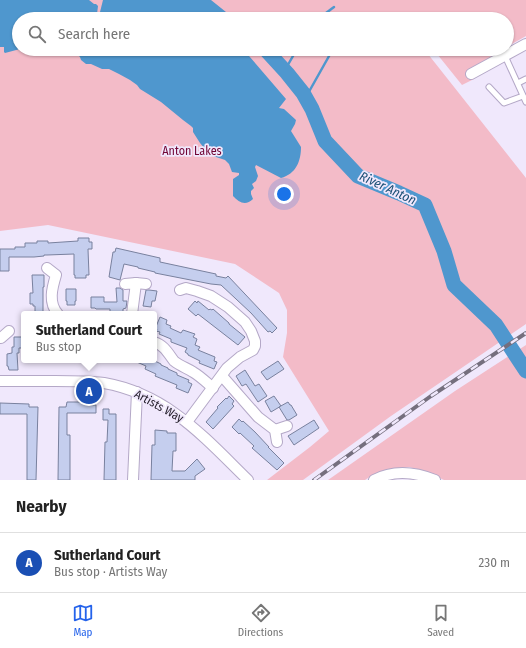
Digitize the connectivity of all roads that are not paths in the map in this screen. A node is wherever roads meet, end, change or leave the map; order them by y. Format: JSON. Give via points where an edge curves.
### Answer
{"nodes":[{"id":1,"x":526,"y":44,"type":"edge"},
{"id":2,"x":514,"y":51,"type":"edge"},
{"id":3,"x":505,"y":56,"type":"joint"},
{"id":4,"x":472,"y":74,"type":"dead end"},
{"id":5,"x":526,"y":79,"type":"edge"},
{"id":6,"x":518,"y":83,"type":"junction"},
{"id":7,"x":489,"y":87,"type":"dead end"},
{"id":8,"x":523,"y":96,"type":"junction"},
{"id":9,"x":526,"y":102,"type":"edge"},
{"id":10,"x":47,"y":268,"type":"dead end"},
{"id":11,"x":56,"y":275,"type":"junction"},
{"id":12,"x":66,"y":280,"type":"dead end"},
{"id":13,"x":136,"y":283,"type":"junction"},
{"id":14,"x":125,"y":284,"type":"dead end"},
{"id":15,"x":146,"y":284,"type":"dead end"},
{"id":16,"x":180,"y":290,"type":"dead end"},
{"id":17,"x":55,"y":311,"type":"edge"},
{"id":18,"x":133,"y":311,"type":"edge"},
{"id":19,"x":157,"y":343,"type":"edge"},
{"id":20,"x":222,"y":376,"type":"junction"},
{"id":21,"x":0,"y":381,"type":"edge"},
{"id":22,"x":212,"y":388,"type":"junction"},
{"id":23,"x":137,"y":392,"type":"junction"},
{"id":24,"x":188,"y":422,"type":"junction"},
{"id":25,"x":288,"y":426,"type":"dead end"},
{"id":26,"x":274,"y":430,"type":"junction"},
{"id":27,"x":277,"y":442,"type":"dead end"},
{"id":28,"x":243,"y":479,"type":"edge"},
{"id":29,"x":133,"y":480,"type":"edge"},
{"id":30,"x":374,"y":480,"type":"edge"},
{"id":31,"x":435,"y":480,"type":"edge"}],
"edges":[{"from":1,"to":2,"type":"street"},
{"from":3,"to":4,"type":"street"},
{"from":3,"to":6,"type":"lane"},
{"from":5,"to":6,"type":"lane"},
{"from":6,"to":8,"type":"lane"},
{"from":7,"to":8,"type":"lane","via":[[504,103]]},
{"from":8,"to":9,"type":"lane"},
{"from":10,"to":11,"type":"street"},
{"from":11,"to":12,"type":"street"},
{"from":11,"to":17,"type":"street","via":[[52,289]]},
{"from":13,"to":14,"type":"street"},
{"from":13,"to":15,"type":"street"},
{"from":13,"to":18,"type":"street"},
{"from":16,"to":20,"type":"street","via":[[186,288],[211,296],[242,319],[251,331],[255,341],[253,350],[240,357]]},
{"from":19,"to":22,"type":"street","via":[[180,366],[194,372]]},
{"from":20,"to":22,"type":"street"},
{"from":20,"to":26,"type":"street","via":[[258,417]]},
{"from":21,"to":23,"type":"street","name":"Artists Way","via":[[48,384],[81,381],[118,386]]},
{"from":22,"to":24,"type":"street"},
{"from":23,"to":24,"type":"street","name":"Artists Way"},
{"from":23,"to":29,"type":"street"},
{"from":24,"to":28,"type":"street","name":"Artists Way"},
{"from":25,"to":26,"type":"street"},
{"from":26,"to":27,"type":"street"},
{"from":30,"to":31,"type":"street","via":[[403,472]]}]}
